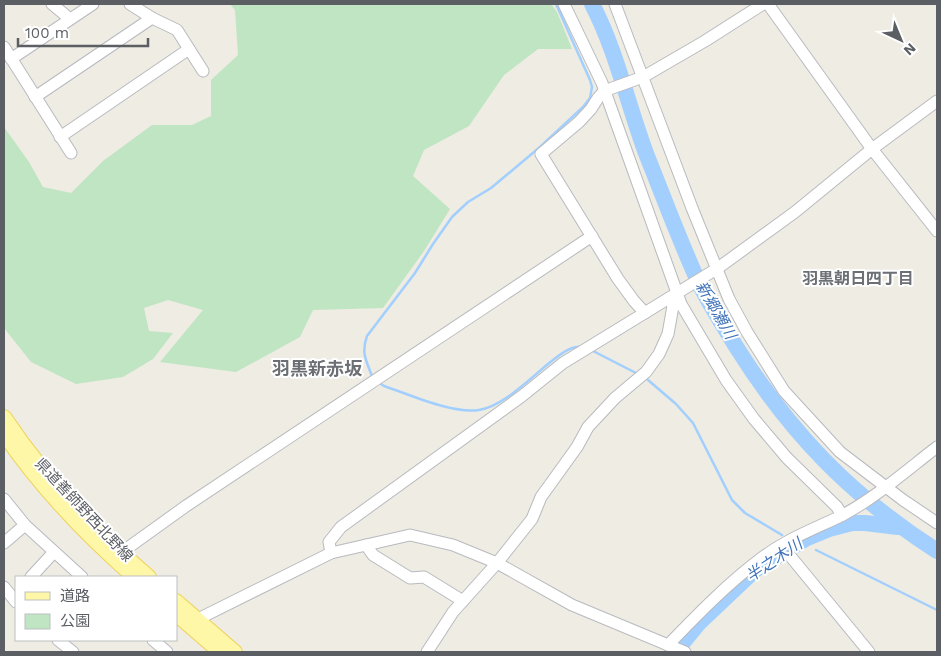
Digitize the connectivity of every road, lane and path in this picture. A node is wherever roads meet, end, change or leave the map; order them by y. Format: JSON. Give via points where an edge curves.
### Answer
{"nodes":[{"id":1,"x":52,"y":4,"type":"edge"},
{"id":2,"x":93,"y":4,"type":"edge"},
{"id":3,"x":130,"y":4,"type":"edge"},
{"id":4,"x":564,"y":4,"type":"edge"},
{"id":5,"x":615,"y":4,"type":"edge"},
{"id":6,"x":763,"y":4,"type":"edge"},
{"id":7,"x":768,"y":4,"type":"edge"},
{"id":8,"x":152,"y":18,"type":"junction"},
{"id":9,"x":70,"y":19,"type":"junction"},
{"id":10,"x":4,"y":47,"type":"edge"},
{"id":11,"x":189,"y":49,"type":"junction"},
{"id":12,"x":11,"y":59,"type":"junction"},
{"id":13,"x":202,"y":71,"type":"dead end"},
{"id":14,"x":642,"y":77,"type":"junction"},
{"id":15,"x":604,"y":91,"type":"junction"},
{"id":16,"x":35,"y":97,"type":"junction"},
{"id":17,"x":937,"y":101,"type":"edge"},
{"id":18,"x":60,"y":137,"type":"junction"},
{"id":19,"x":872,"y":149,"type":"junction"},
{"id":20,"x":70,"y":153,"type":"dead end"},
{"id":21,"x":937,"y":231,"type":"edge"},
{"id":22,"x":592,"y":236,"type":"junction"},
{"id":23,"x":718,"y":268,"type":"junction"},
{"id":24,"x":676,"y":294,"type":"junction"},
{"id":25,"x":645,"y":313,"type":"junction"},
{"id":26,"x":4,"y":416,"type":"edge"},
{"id":27,"x":4,"y":434,"type":"edge"},
{"id":28,"x":937,"y":447,"type":"edge"},
{"id":29,"x":882,"y":488,"type":"junction"},
{"id":30,"x":4,"y":499,"type":"edge"},
{"id":31,"x":843,"y":514,"type":"junction"},
{"id":32,"x":937,"y":523,"type":"edge"},
{"id":33,"x":26,"y":525,"type":"junction"},
{"id":34,"x":4,"y":543,"type":"edge"},
{"id":35,"x":366,"y":545,"type":"junction"},
{"id":36,"x":54,"y":552,"type":"junction"},
{"id":37,"x":122,"y":552,"type":"junction"},
{"id":38,"x":331,"y":553,"type":"junction"},
{"id":39,"x":791,"y":557,"type":"dead end"},
{"id":40,"x":496,"y":563,"type":"junction"},
{"id":41,"x":32,"y":576,"type":"edge"},
{"id":42,"x":81,"y":576,"type":"edge"},
{"id":43,"x":133,"y":576,"type":"edge"},
{"id":44,"x":148,"y":576,"type":"edge"},
{"id":45,"x":4,"y":587,"type":"edge"},
{"id":46,"x":15,"y":598,"type":"edge"},
{"id":47,"x":462,"y":601,"type":"junction"},
{"id":48,"x":178,"y":603,"type":"edge"},
{"id":49,"x":178,"y":615,"type":"edge"},
{"id":50,"x":193,"y":622,"type":"junction"},
{"id":51,"x":59,"y":641,"type":"edge"},
{"id":52,"x":668,"y":645,"type":"junction"},
{"id":53,"x":73,"y":652,"type":"edge"},
{"id":54,"x":220,"y":652,"type":"edge"},
{"id":55,"x":235,"y":652,"type":"edge"},
{"id":56,"x":427,"y":652,"type":"edge"},
{"id":57,"x":684,"y":652,"type":"edge"},
{"id":58,"x":869,"y":652,"type":"edge"}],
"edges":[{"from":1,"to":9,"type":"street"},
{"from":2,"to":9,"type":"street"},
{"from":3,"to":8,"type":"street"},
{"from":4,"to":15,"type":"street"},
{"from":5,"to":14,"type":"street"},
{"from":6,"to":14,"type":"street"},
{"from":7,"to":19,"type":"street"},
{"from":8,"to":11,"type":"street","via":[[177,30]]},
{"from":8,"to":16,"type":"street"},
{"from":9,"to":12,"type":"street"},
{"from":10,"to":12,"type":"street"},
{"from":11,"to":13,"type":"street"},
{"from":11,"to":18,"type":"street"},
{"from":12,"to":16,"type":"street"},
{"from":14,"to":15,"type":"street"},
{"from":14,"to":23,"type":"street"},
{"from":15,"to":22,"type":"street","via":[[592,109],[541,154]]},
{"from":15,"to":24,"type":"street"},
{"from":16,"to":18,"type":"street"},
{"from":17,"to":19,"type":"street"},
{"from":18,"to":20,"type":"street"},
{"from":19,"to":21,"type":"street"},
{"from":19,"to":23,"type":"street","via":[[795,212]]},
{"from":22,"to":25,"type":"street","via":[[618,279]]},
{"from":22,"to":37,"type":"street"},
{"from":23,"to":24,"type":"street"},
{"from":23,"to":29,"type":"street","via":[[729,299],[784,391],[840,452]]},
{"from":24,"to":25,"type":"street"},
{"from":24,"to":31,"type":"street","via":[[721,372],[754,419],[786,458]]},
{"from":24,"to":40,"type":"street","via":[[668,334],[659,354],[646,372],[588,427],[541,498],[532,519]]},
{"from":25,"to":38,"type":"street","via":[[563,363],[341,528],[329,542]]},
{"from":26,"to":37,"type":"main road","name":"県道善師野西北野線","via":[[41,469]]},
{"from":27,"to":43,"type":"main road","name":"県道善師野西北野線","via":[[36,478],[83,530]]},
{"from":28,"to":29,"type":"street"},
{"from":29,"to":31,"type":"street"},
{"from":29,"to":32,"type":"street"},
{"from":30,"to":33,"type":"street"},
{"from":31,"to":52,"type":"street","via":[[792,538],[764,556],[712,599]]},
{"from":33,"to":34,"type":"street"},
{"from":33,"to":36,"type":"street"},
{"from":35,"to":38,"type":"street"},
{"from":35,"to":40,"type":"street","via":[[410,535],[452,544]]},
{"from":35,"to":47,"type":"street","via":[[373,555],[410,578],[424,578]]},
{"from":36,"to":41,"type":"street"},
{"from":36,"to":42,"type":"street"},
{"from":37,"to":44,"type":"main road","name":"県道善師野西北野線"},
{"from":38,"to":50,"type":"street"},
{"from":39,"to":58,"type":"street"},
{"from":40,"to":47,"type":"street"},
{"from":40,"to":52,"type":"street","via":[[572,605]]},
{"from":45,"to":46,"type":"street"},
{"from":47,"to":56,"type":"street"},
{"from":48,"to":50,"type":"main road"},
{"from":49,"to":50,"type":"main road"},
{"from":50,"to":54,"type":"main road"},
{"from":50,"to":55,"type":"main road"},
{"from":51,"to":53,"type":"street"},
{"from":52,"to":57,"type":"street"}]}
